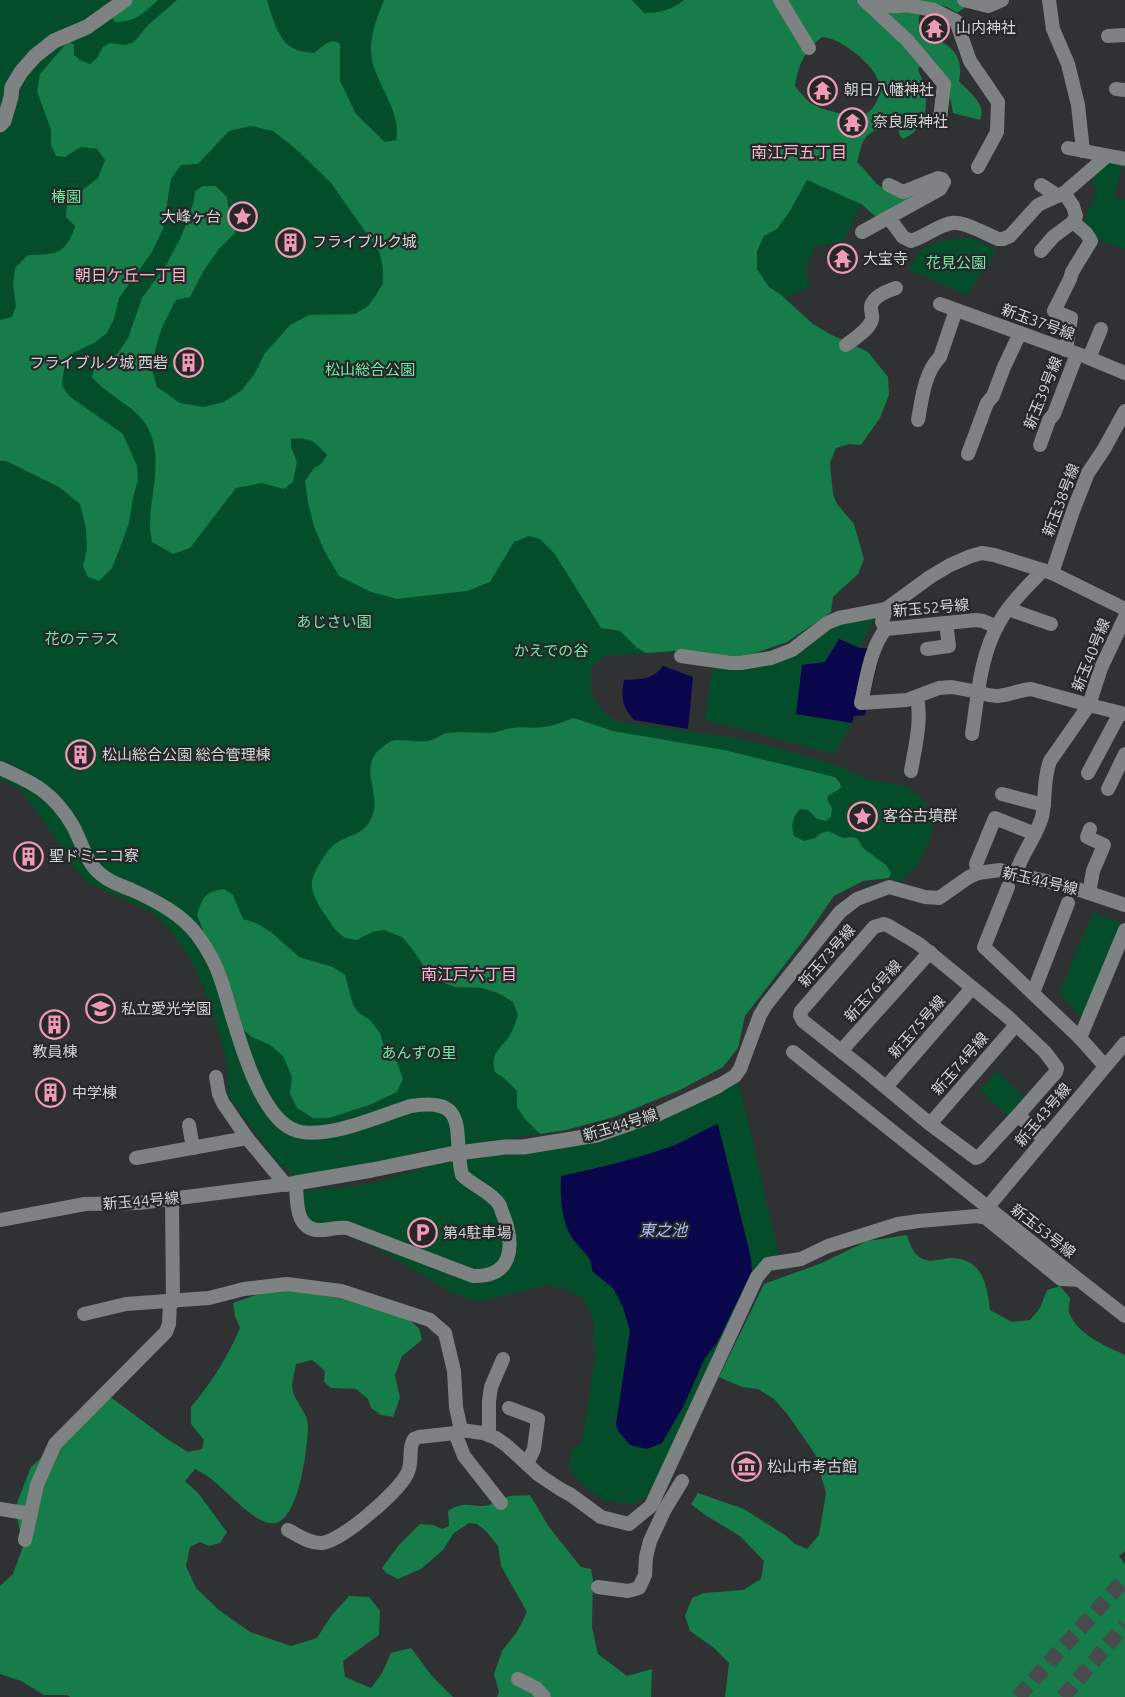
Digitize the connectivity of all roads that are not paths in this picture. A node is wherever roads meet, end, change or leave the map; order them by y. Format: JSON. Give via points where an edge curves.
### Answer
{"nodes":[{"id":1,"x":125,"y":0,"type":"edge"},
{"id":2,"x":780,"y":0,"type":"edge"},
{"id":3,"x":866,"y":0,"type":"edge"},
{"id":4,"x":926,"y":0,"type":"edge"},
{"id":5,"x":964,"y":0,"type":"edge"},
{"id":6,"x":1049,"y":0,"type":"edge"},
{"id":7,"x":995,"y":1,"type":"edge"},
{"id":8,"x":906,"y":5,"type":"junction"},
{"id":9,"x":1125,"y":35,"type":"edge"},
{"id":10,"x":1108,"y":36,"type":"dead end"},
{"id":11,"x":809,"y":48,"type":"dead end"},
{"id":12,"x":940,"y":119,"type":"dead end"},
{"id":13,"x":0,"y":125,"type":"edge"},
{"id":14,"x":1068,"y":148,"type":"dead end"},
{"id":15,"x":1083,"y":151,"type":"junction"},
{"id":16,"x":1107,"y":156,"type":"junction"},
{"id":17,"x":1125,"y":159,"type":"edge"},
{"id":18,"x":978,"y":167,"type":"dead end"},
{"id":19,"x":889,"y":185,"type":"dead end"},
{"id":20,"x":1041,"y":185,"type":"dead end"},
{"id":21,"x":1061,"y":195,"type":"junction"},
{"id":22,"x":888,"y":218,"type":"junction"},
{"id":23,"x":1072,"y":222,"type":"junction"},
{"id":24,"x":862,"y":232,"type":"dead end"},
{"id":25,"x":1041,"y":251,"type":"dead end"},
{"id":26,"x":896,"y":288,"type":"dead end"},
{"id":27,"x":940,"y":304,"type":"dead end"},
{"id":28,"x":956,"y":310,"type":"junction"},
{"id":29,"x":1101,"y":329,"type":"dead end"},
{"id":30,"x":1020,"y":333,"type":"junction"},
{"id":31,"x":846,"y":345,"type":"dead end"},
{"id":32,"x":1077,"y":354,"type":"junction"},
{"id":33,"x":1125,"y":373,"type":"edge"},
{"id":34,"x":1124,"y":414,"type":"edge"},
{"id":35,"x":918,"y":420,"type":"dead end"},
{"id":36,"x":1040,"y":445,"type":"dead end"},
{"id":37,"x":968,"y":454,"type":"dead end"},
{"id":38,"x":1047,"y":572,"type":"junction"},
{"id":39,"x":886,"y":609,"type":"junction"},
{"id":40,"x":1008,"y":609,"type":"junction"},
{"id":41,"x":1125,"y":609,"type":"edge"},
{"id":42,"x":1125,"y":617,"type":"edge"},
{"id":43,"x":946,"y":623,"type":"junction"},
{"id":44,"x":1052,"y":624,"type":"dead end"},
{"id":45,"x":997,"y":627,"type":"junction"},
{"id":46,"x":886,"y":629,"type":"junction"},
{"id":47,"x":927,"y":649,"type":"dead end"},
{"id":48,"x":681,"y":656,"type":"dead end"},
{"id":49,"x":978,"y":692,"type":"junction"},
{"id":50,"x":917,"y":697,"type":"junction"},
{"id":51,"x":1089,"y":705,"type":"junction"},
{"id":52,"x":1123,"y":714,"type":"edge"},
{"id":53,"x":972,"y":734,"type":"dead end"},
{"id":54,"x":1125,"y":754,"type":"edge"},
{"id":55,"x":0,"y":768,"type":"edge"},
{"id":56,"x":911,"y":771,"type":"dead end"},
{"id":57,"x":1088,"y":772,"type":"dead end"},
{"id":58,"x":1108,"y":789,"type":"dead end"},
{"id":59,"x":1002,"y":794,"type":"dead end"},
{"id":60,"x":1044,"y":805,"type":"junction"},
{"id":61,"x":1090,"y":829,"type":"dead end"},
{"id":62,"x":1035,"y":834,"type":"junction"},
{"id":63,"x":978,"y":873,"type":"junction"},
{"id":64,"x":1016,"y":873,"type":"junction"},
{"id":65,"x":1008,"y":887,"type":"dead end"},
{"id":66,"x":1089,"y":893,"type":"junction"},
{"id":67,"x":1068,"y":903,"type":"dead end"},
{"id":68,"x":1125,"y":905,"type":"edge"},
{"id":69,"x":1125,"y":930,"type":"edge"},
{"id":70,"x":930,"y":952,"type":"junction"},
{"id":71,"x":972,"y":988,"type":"junction"},
{"id":72,"x":1033,"y":993,"type":"junction"},
{"id":73,"x":1016,"y":1025,"type":"junction"},
{"id":74,"x":1080,"y":1038,"type":"junction"},
{"id":75,"x":1125,"y":1043,"type":"edge"},
{"id":76,"x":842,"y":1051,"type":"junction"},
{"id":77,"x":793,"y":1052,"type":"dead end"},
{"id":78,"x":1105,"y":1066,"type":"junction"},
{"id":79,"x":216,"y":1077,"type":"dead end"},
{"id":80,"x":718,"y":1086,"type":"joint"},
{"id":81,"x":886,"y":1087,"type":"junction"},
{"id":82,"x":1018,"y":1115,"type":"junction"},
{"id":83,"x":930,"y":1124,"type":"junction"},
{"id":84,"x":189,"y":1125,"type":"dead end"},
{"id":85,"x":247,"y":1138,"type":"junction"},
{"id":86,"x":1044,"y":1139,"type":"junction"},
{"id":87,"x":193,"y":1148,"type":"junction"},
{"id":88,"x":136,"y":1158,"type":"dead end"},
{"id":89,"x":291,"y":1184,"type":"junction"},
{"id":90,"x":172,"y":1199,"type":"junction"},
{"id":91,"x":987,"y":1208,"type":"junction"},
{"id":92,"x":0,"y":1220,"type":"edge"},
{"id":93,"x":1079,"y":1280,"type":"junction"},
{"id":94,"x":171,"y":1302,"type":"junction"},
{"id":95,"x":84,"y":1314,"type":"dead end"},
{"id":96,"x":1125,"y":1316,"type":"edge"},
{"id":97,"x":503,"y":1359,"type":"dead end"},
{"id":98,"x":509,"y":1408,"type":"dead end"},
{"id":99,"x":458,"y":1432,"type":"junction"},
{"id":100,"x":489,"y":1434,"type":"junction"},
{"id":101,"x":527,"y":1464,"type":"junction"},
{"id":102,"x":682,"y":1481,"type":"dead end"},
{"id":103,"x":501,"y":1503,"type":"dead end"},
{"id":104,"x":0,"y":1509,"type":"edge"},
{"id":105,"x":30,"y":1515,"type":"junction"},
{"id":106,"x":288,"y":1530,"type":"dead end"},
{"id":107,"x":25,"y":1540,"type":"dead end"},
{"id":108,"x":598,"y":1587,"type":"dead end"},
{"id":109,"x":518,"y":1679,"type":"dead end"},
{"id":110,"x":544,"y":1697,"type":"edge"}],
"edges":[{"from":1,"to":13,"type":"street","via":[[35,56],[12,87]]},
{"from":2,"to":11,"type":"street"},
{"from":3,"to":8,"type":"street","via":[[887,6]]},
{"from":3,"to":12,"type":"street","via":[[944,84]]},
{"from":4,"to":8,"type":"street"},
{"from":5,"to":7,"type":"street","via":[[988,6]]},
{"from":6,"to":15,"type":"street","via":[[1053,29],[1068,64],[1078,105]]},
{"from":8,"to":18,"type":"street","via":[[934,10],[956,21],[970,61],[998,102],[997,132]]},
{"from":9,"to":10,"type":"street"},
{"from":14,"to":15,"type":"street"},
{"from":15,"to":16,"type":"street"},
{"from":16,"to":17,"type":"street"},
{"from":16,"to":21,"type":"street"},
{"from":19,"to":22,"type":"street","via":[[903,192],[938,178],[944,182],[940,189]]},
{"from":20,"to":21,"type":"street"},
{"from":21,"to":22,"type":"street","via":[[1038,206],[1004,239],[953,223],[911,241]]},
{"from":21,"to":23,"type":"street","via":[[1073,206],[1076,216]]},
{"from":22,"to":24,"type":"street"},
{"from":23,"to":25,"type":"street"},
{"from":23,"to":32,"type":"street","via":[[1091,241],[1054,311],[1071,318]]},
{"from":26,"to":31,"type":"street","via":[[873,302],[871,322]]},
{"from":27,"to":28,"type":"street","name":"新玉37号線"},
{"from":28,"to":30,"type":"street","name":"新玉37号線"},
{"from":28,"to":35,"type":"street","via":[[940,357],[927,377]]},
{"from":29,"to":32,"type":"street"},
{"from":30,"to":32,"type":"street","name":"新玉37号線"},
{"from":30,"to":37,"type":"street"},
{"from":32,"to":33,"type":"street","name":"新玉37号線"},
{"from":32,"to":36,"type":"street","name":"新玉39号線"},
{"from":34,"to":38,"type":"street","name":"新玉38号線","via":[[1088,473]]},
{"from":38,"to":39,"type":"street","via":[[982,553],[930,577]]},
{"from":38,"to":40,"type":"street"},
{"from":38,"to":41,"type":"street"},
{"from":39,"to":46,"type":"street","via":[[882,622]]},
{"from":39,"to":48,"type":"street","via":[[827,623],[792,650],[771,657],[731,663]]},
{"from":40,"to":44,"type":"street"},
{"from":40,"to":45,"type":"street"},
{"from":42,"to":51,"type":"street","name":"新玉40号線"},
{"from":43,"to":45,"type":"street","name":"新玉52号線","via":[[976,620]]},
{"from":43,"to":46,"type":"street","name":"新玉52号線"},
{"from":43,"to":47,"type":"street","via":[[949,646]]},
{"from":45,"to":49,"type":"street"},
{"from":46,"to":50,"type":"street","name":"新玉52号線","via":[[873,654],[861,703]]},
{"from":49,"to":50,"type":"street","name":"新玉52号線","via":[[939,688]]},
{"from":49,"to":51,"type":"street","name":"新玉52号線","via":[[998,697],[1031,689]]},
{"from":49,"to":53,"type":"street"},
{"from":50,"to":56,"type":"street","via":[[918,727]]},
{"from":51,"to":52,"type":"street","name":"新玉40号線"},
{"from":51,"to":60,"type":"street","via":[[1050,761]]},
{"from":52,"to":57,"type":"street"},
{"from":54,"to":58,"type":"street"},
{"from":55,"to":89,"type":"street","via":[[30,781],[53,800],[101,875],[161,904],[197,934],[221,979],[260,1093],[273,1114],[292,1129],[309,1133],[333,1131],[411,1106],[444,1106],[455,1117],[461,1171],[499,1204],[510,1253],[495,1273],[473,1276],[347,1228],[314,1230],[301,1221]]},
{"from":59,"to":60,"type":"street"},
{"from":60,"to":62,"type":"street"},
{"from":61,"to":66,"type":"street","via":[[1087,837],[1104,845]]},
{"from":62,"to":63,"type":"street","via":[[995,818],[976,864]]},
{"from":62,"to":64,"type":"street"},
{"from":63,"to":64,"type":"street","name":"新玉44号線"},
{"from":63,"to":80,"type":"street","name":"新玉44号線","via":[[939,898],[925,897],[892,884],[857,899],[840,912],[760,1015],[740,1069]]},
{"from":64,"to":66,"type":"street","name":"新玉44号線"},
{"from":65,"to":72,"type":"street","via":[[984,947]]},
{"from":66,"to":68,"type":"street","name":"新玉44号線"},
{"from":67,"to":72,"type":"street"},
{"from":69,"to":74,"type":"street"},
{"from":70,"to":71,"type":"street","name":"新玉73号線"},
{"from":70,"to":76,"type":"street","name":"新玉76号線"},
{"from":70,"to":76,"type":"street","name":"新玉73号線","via":[[889,926],[874,927],[801,1011],[803,1021]]},
{"from":71,"to":73,"type":"street","name":"新玉73号線"},
{"from":71,"to":81,"type":"street","name":"新玉75号線"},
{"from":72,"to":74,"type":"street"},
{"from":73,"to":82,"type":"street","name":"新玉73号線","via":[[1058,1068]]},
{"from":73,"to":83,"type":"street","name":"新玉74号線"},
{"from":74,"to":78,"type":"street"},
{"from":75,"to":78,"type":"street","name":"新玉43号線"},
{"from":76,"to":81,"type":"street","name":"新玉73号線"},
{"from":77,"to":91,"type":"street","name":"新玉53号線"},
{"from":78,"to":86,"type":"street","name":"新玉43号線"},
{"from":79,"to":85,"type":"street","via":[[223,1103]]},
{"from":80,"to":89,"type":"street","name":"新玉44号線","via":[[597,1136],[450,1154]]},
{"from":81,"to":83,"type":"street","name":"新玉73号線"},
{"from":82,"to":83,"type":"street","name":"新玉73号線","via":[[976,1158]]},
{"from":82,"to":86,"type":"street"},
{"from":84,"to":87,"type":"street"},
{"from":85,"to":87,"type":"street"},
{"from":85,"to":89,"type":"street"},
{"from":86,"to":91,"type":"street","name":"新玉43号線"},
{"from":87,"to":88,"type":"street"},
{"from":89,"to":90,"type":"street","name":"新玉44号線"},
{"from":90,"to":92,"type":"street","name":"新玉44号線","via":[[85,1204]]},
{"from":90,"to":94,"type":"street"},
{"from":91,"to":93,"type":"street","name":"新玉53号線"},
{"from":93,"to":96,"type":"street","name":"新玉53号線"},
{"from":93,"to":101,"type":"street","via":[[1061,1279],[986,1218],[977,1216],[898,1224],[828,1246],[801,1259],[768,1264],[757,1277],[651,1506],[639,1516],[629,1524],[601,1517]]},
{"from":94,"to":95,"type":"street","via":[[126,1304]]},
{"from":94,"to":99,"type":"street","via":[[287,1284],[341,1291],[430,1320],[445,1333],[450,1350]]},
{"from":94,"to":105,"type":"street","via":[[166,1332],[55,1444],[37,1485]]},
{"from":97,"to":100,"type":"street","via":[[491,1387]]},
{"from":98,"to":101,"type":"street","via":[[538,1419],[534,1449]]},
{"from":99,"to":100,"type":"street"},
{"from":99,"to":103,"type":"street","via":[[464,1456]]},
{"from":99,"to":106,"type":"street","via":[[414,1439],[410,1446],[411,1466],[403,1480],[341,1536],[315,1543]]},
{"from":100,"to":101,"type":"street"},
{"from":102,"to":108,"type":"street","via":[[650,1540],[639,1588],[628,1591]]},
{"from":104,"to":105,"type":"street"},
{"from":105,"to":107,"type":"street"},
{"from":109,"to":110,"type":"street"}]}
